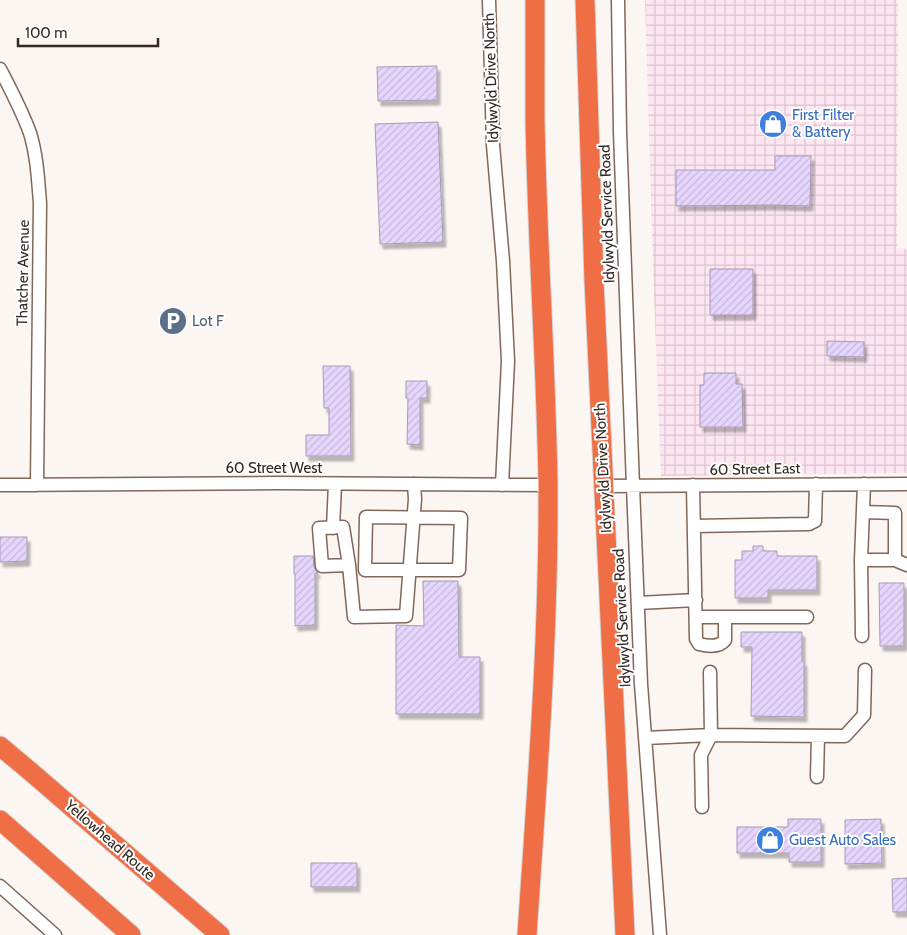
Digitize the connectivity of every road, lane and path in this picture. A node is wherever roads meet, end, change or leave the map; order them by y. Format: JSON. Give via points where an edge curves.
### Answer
{"nodes":[{"id":1,"x":489,"y":0,"type":"edge"},
{"id":2,"x":526,"y":0,"type":"edge"},
{"id":3,"x":535,"y":0,"type":"edge"},
{"id":4,"x":585,"y":0,"type":"edge"},
{"id":5,"x":618,"y":0,"type":"edge"},
{"id":6,"x":0,"y":69,"type":"edge"},
{"id":7,"x":535,"y":119,"type":"junction"},
{"id":8,"x":335,"y":484,"type":"junction"},
{"id":9,"x":414,"y":484,"type":"junction"},
{"id":10,"x":816,"y":484,"type":"junction"},
{"id":11,"x":864,"y":484,"type":"junction"},
{"id":12,"x":907,"y":484,"type":"edge"},
{"id":13,"x":0,"y":485,"type":"edge"},
{"id":14,"x":502,"y":485,"type":"junction"},
{"id":15,"x":548,"y":485,"type":"junction"},
{"id":16,"x":693,"y":485,"type":"junction"},
{"id":17,"x":37,"y":486,"type":"junction"},
{"id":18,"x":604,"y":486,"type":"junction"},
{"id":19,"x":633,"y":486,"type":"junction"},
{"id":20,"x":863,"y":512,"type":"junction"},
{"id":21,"x":413,"y":518,"type":"junction"},
{"id":22,"x":694,"y":526,"type":"junction"},
{"id":23,"x":333,"y":528,"type":"junction"},
{"id":24,"x":862,"y":560,"type":"junction"},
{"id":25,"x":895,"y":560,"type":"junction"},
{"id":26,"x":907,"y":565,"type":"edge"},
{"id":27,"x":350,"y":568,"type":"junction"},
{"id":28,"x":365,"y":570,"type":"junction"},
{"id":29,"x":409,"y":570,"type":"junction"},
{"id":30,"x":696,"y":600,"type":"junction"},
{"id":31,"x":638,"y":603,"type":"junction"},
{"id":32,"x":696,"y":617,"type":"junction"},
{"id":33,"x":725,"y":617,"type":"junction"},
{"id":34,"x":807,"y":617,"type":"dead end"},
{"id":35,"x":862,"y":636,"type":"dead end"},
{"id":36,"x":865,"y":670,"type":"dead end"},
{"id":37,"x":710,"y":672,"type":"dead end"},
{"id":38,"x":711,"y":735,"type":"junction"},
{"id":39,"x":818,"y":736,"type":"junction"},
{"id":40,"x":645,"y":738,"type":"junction"},
{"id":41,"x":0,"y":746,"type":"edge"},
{"id":42,"x":817,"y":777,"type":"dead end"},
{"id":43,"x":702,"y":807,"type":"dead end"},
{"id":44,"x":0,"y":820,"type":"edge"},
{"id":45,"x":0,"y":886,"type":"edge"},
{"id":46,"x":55,"y":935,"type":"edge"},
{"id":47,"x":132,"y":935,"type":"edge"},
{"id":48,"x":220,"y":935,"type":"edge"},
{"id":49,"x":527,"y":935,"type":"edge"},
{"id":50,"x":626,"y":935,"type":"edge"},
{"id":51,"x":660,"y":935,"type":"edge"}],
"edges":[{"from":1,"to":14,"type":"street","name":"Idylwyld Drive North","via":[[492,127],[508,361]]},
{"from":2,"to":7,"type":"highway"},
{"from":3,"to":7,"type":"highway"},
{"from":4,"to":18,"type":"highway","name":"Idylwyld Drive North"},
{"from":5,"to":19,"type":"street","name":"Idylwyld Service Road"},
{"from":6,"to":17,"type":"street","name":"Thatcher Avenue","via":[[30,133],[37,165],[40,203]]},
{"from":7,"to":15,"type":"highway"},
{"from":8,"to":9,"type":"street","name":"60 Street West"},
{"from":8,"to":17,"type":"street","name":"60 Street West"},
{"from":8,"to":23,"type":"street"},
{"from":9,"to":14,"type":"street","name":"60 Street West"},
{"from":9,"to":21,"type":"street"},
{"from":10,"to":11,"type":"street","name":"60 Street East"},
{"from":10,"to":16,"type":"street","name":"60 Street East"},
{"from":10,"to":22,"type":"street","via":[[815,521],[809,524]]},
{"from":11,"to":12,"type":"street","name":"60 Street East"},
{"from":11,"to":20,"type":"street"},
{"from":13,"to":17,"type":"street","name":"60 Street West"},
{"from":14,"to":15,"type":"street","name":"60 Street West"},
{"from":15,"to":49,"type":"highway","via":[[543,695]]},
{"from":16,"to":19,"type":"street","name":"60 Street East"},
{"from":16,"to":22,"type":"street"},
{"from":18,"to":19,"type":"street","name":"60 Street East"},
{"from":18,"to":50,"type":"highway","name":"Idylwyld Drive North"},
{"from":19,"to":31,"type":"street","name":"Idylwyld Service Road"},
{"from":20,"to":24,"type":"street"},
{"from":20,"to":25,"type":"street","via":[[896,512]]},
{"from":21,"to":28,"type":"street","via":[[366,517]]},
{"from":21,"to":29,"type":"street"},
{"from":21,"to":29,"type":"street","via":[[461,518],[459,570]]},
{"from":22,"to":30,"type":"street"},
{"from":23,"to":27,"type":"street","via":[[343,528]]},
{"from":23,"to":27,"type":"street","via":[[319,528],[322,566]]},
{"from":24,"to":25,"type":"street"},
{"from":24,"to":35,"type":"street"},
{"from":25,"to":26,"type":"street"},
{"from":27,"to":28,"type":"street"},
{"from":27,"to":29,"type":"street","via":[[354,617],[406,616]]},
{"from":28,"to":29,"type":"street"},
{"from":30,"to":31,"type":"street"},
{"from":30,"to":32,"type":"street"},
{"from":31,"to":40,"type":"street","name":"Idylwyld Service Road"},
{"from":32,"to":33,"type":"street"},
{"from":32,"to":33,"type":"street","via":[[696,639],[704,646],[723,644]]},
{"from":33,"to":34,"type":"street"},
{"from":36,"to":39,"type":"street","via":[[864,715],[845,736]]},
{"from":37,"to":38,"type":"street"},
{"from":38,"to":39,"type":"street"},
{"from":38,"to":40,"type":"street"},
{"from":38,"to":43,"type":"street","via":[[701,755]]},
{"from":39,"to":42,"type":"street"},
{"from":40,"to":51,"type":"street","name":"Idylwyld Service Road"},
{"from":41,"to":48,"type":"highway","name":"Yellowhead Route"},
{"from":44,"to":47,"type":"highway"},
{"from":45,"to":46,"type":"street"}]}
